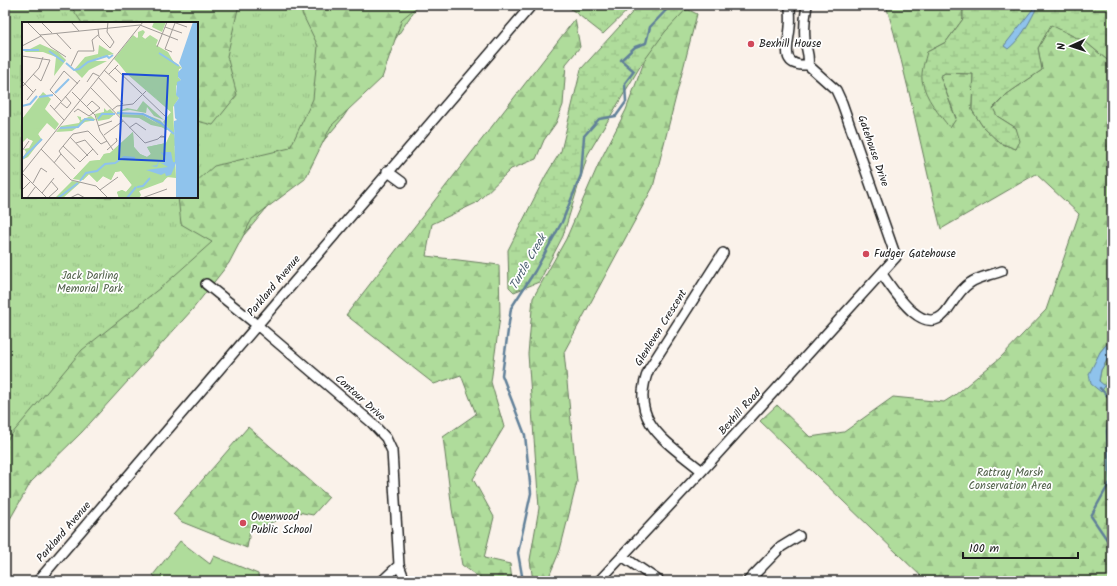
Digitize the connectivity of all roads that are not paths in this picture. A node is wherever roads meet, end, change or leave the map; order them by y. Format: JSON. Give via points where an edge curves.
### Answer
{"nodes":[{"id":1,"x":790,"y":5,"type":"edge"},
{"id":2,"x":807,"y":5,"type":"edge"},
{"id":3,"x":530,"y":6,"type":"dead end"},
{"id":4,"x":808,"y":66,"type":"junction"},
{"id":5,"x":387,"y":171,"type":"junction"},
{"id":6,"x":402,"y":182,"type":"dead end"},
{"id":7,"x":723,"y":253,"type":"dead end"},
{"id":8,"x":896,"y":257,"type":"joint"},
{"id":9,"x":1002,"y":271,"type":"dead end"},
{"id":10,"x":882,"y":274,"type":"junction"},
{"id":11,"x":206,"y":284,"type":"dead end"},
{"id":12,"x":257,"y":325,"type":"junction"},
{"id":13,"x":702,"y":471,"type":"junction"},
{"id":14,"x":799,"y":536,"type":"dead end"},
{"id":15,"x":622,"y":556,"type":"junction"},
{"id":16,"x":399,"y":565,"type":"junction"},
{"id":17,"x":38,"y":581,"type":"edge"},
{"id":18,"x":382,"y":581,"type":"edge"},
{"id":19,"x":405,"y":581,"type":"edge"},
{"id":20,"x":599,"y":581,"type":"edge"},
{"id":21,"x":659,"y":581,"type":"edge"},
{"id":22,"x":748,"y":581,"type":"edge"}],
"edges":[{"from":1,"to":4,"type":"street","name":"Gatehouse Drive","via":[[786,51],[793,63]]},
{"from":2,"to":4,"type":"street","via":[[805,42]]},
{"from":3,"to":5,"type":"street","name":"Parkland Avenue"},
{"from":4,"to":8,"type":"street","name":"Gatehouse Drive","via":[[836,90],[842,103]]},
{"from":5,"to":6,"type":"street"},
{"from":5,"to":12,"type":"street","name":"Parkland Avenue"},
{"from":7,"to":13,"type":"street","name":"Glenleven Crescent","via":[[642,384],[644,413],[652,426],[661,437]]},
{"from":8,"to":10,"type":"street","name":"Bexhill Road"},
{"from":9,"to":10,"type":"street","via":[[971,282],[961,290],[938,320],[927,321],[919,318]]},
{"from":10,"to":13,"type":"street","name":"Bexhill Road"},
{"from":11,"to":12,"type":"street","name":"Contour Drive"},
{"from":12,"to":16,"type":"street","name":"Contour Drive","via":[[371,422],[386,438],[392,451]]},
{"from":12,"to":17,"type":"street","name":"Parkland Avenue"},
{"from":13,"to":15,"type":"street","name":"Bexhill Road"},
{"from":14,"to":22,"type":"street","via":[[781,547]]},
{"from":15,"to":20,"type":"street","name":"Bexhill Road"},
{"from":15,"to":21,"type":"street"},
{"from":16,"to":18,"type":"street"},
{"from":16,"to":19,"type":"street","name":"Contour Drive"}]}
